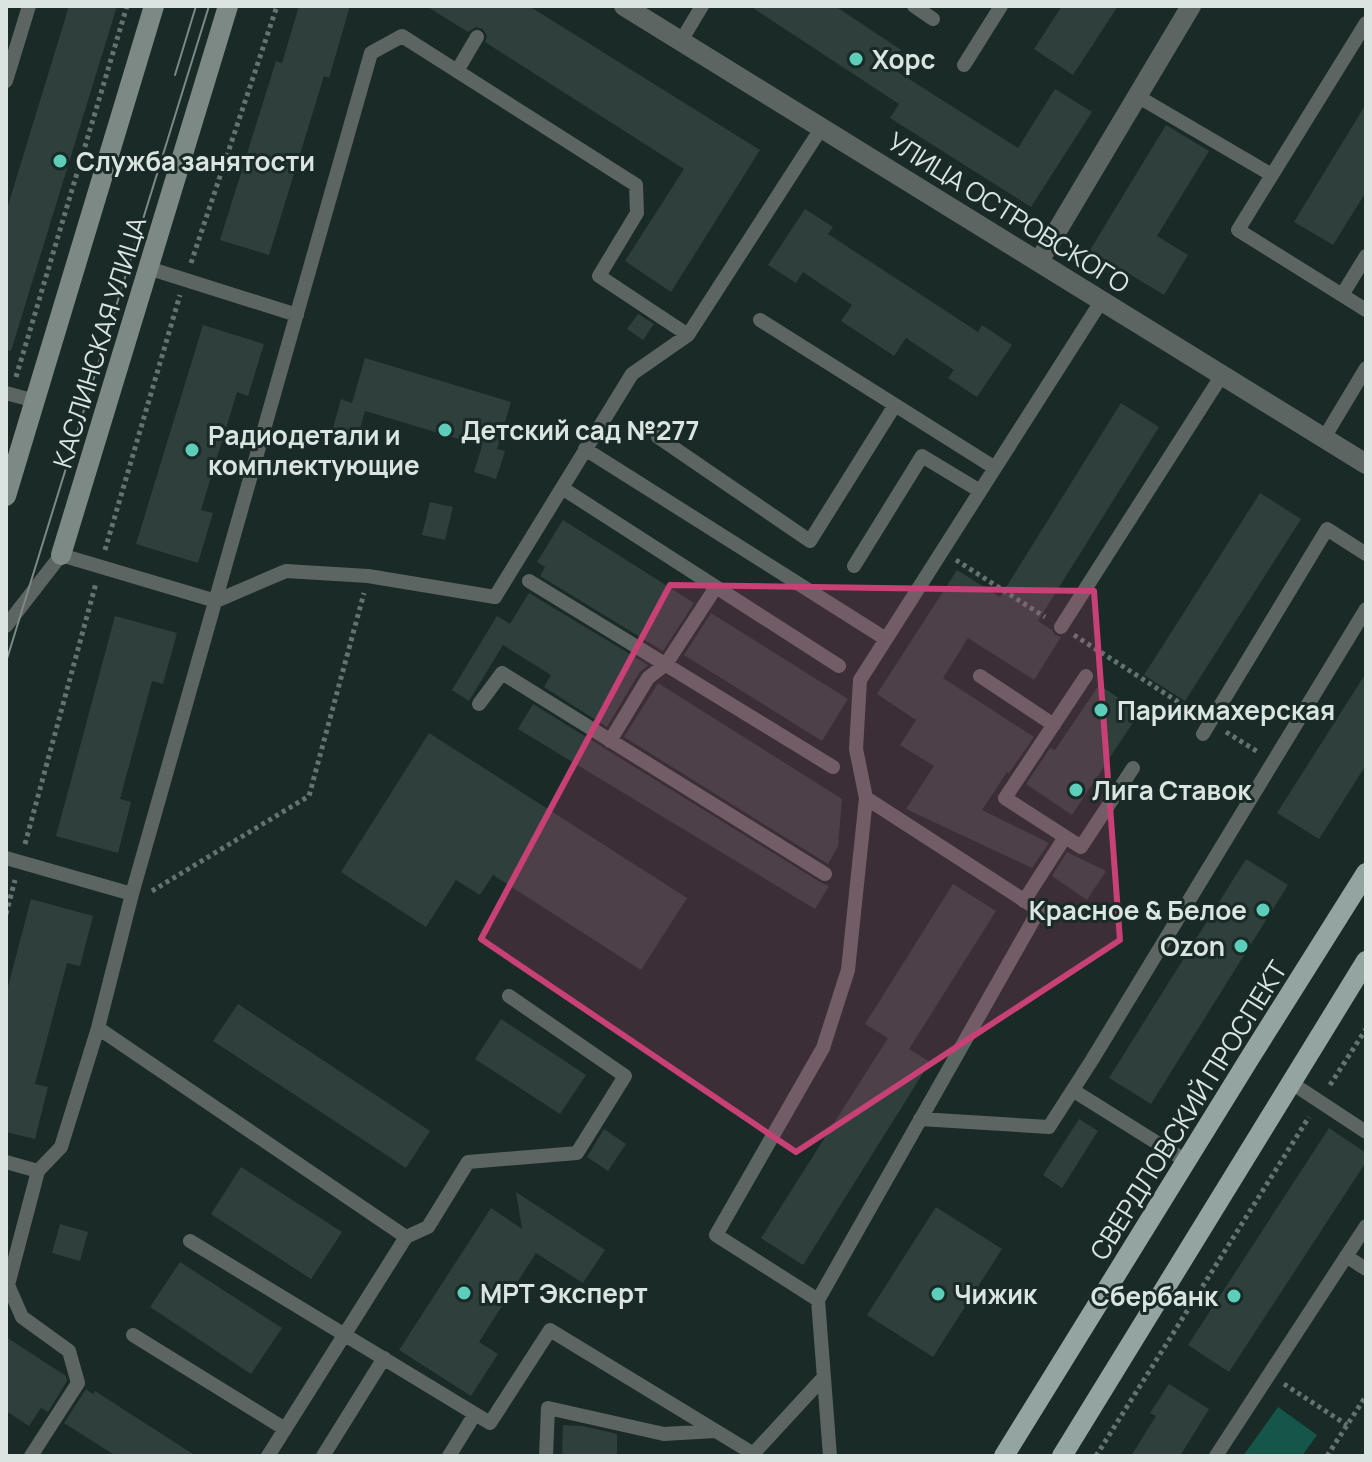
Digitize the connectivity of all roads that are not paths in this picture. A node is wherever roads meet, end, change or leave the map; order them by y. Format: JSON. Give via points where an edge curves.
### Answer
{"nodes":[{"id":1,"x":29,"y":6,"type":"edge"},
{"id":2,"x":154,"y":6,"type":"edge"},
{"id":3,"x":228,"y":6,"type":"edge"},
{"id":4,"x":624,"y":6,"type":"edge"},
{"id":5,"x":702,"y":6,"type":"edge"},
{"id":6,"x":914,"y":6,"type":"edge"},
{"id":7,"x":1001,"y":6,"type":"edge"},
{"id":8,"x":1191,"y":6,"type":"edge"},
{"id":9,"x":933,"y":19,"type":"dead end"},
{"id":10,"x":1366,"y":23,"type":"edge"},
{"id":11,"x":477,"y":37,"type":"dead end"},
{"id":12,"x":681,"y":41,"type":"junction"},
{"id":13,"x":964,"y":65,"type":"dead end"},
{"id":14,"x":457,"y":71,"type":"junction"},
{"id":15,"x":6,"y":81,"type":"edge"},
{"id":16,"x":1137,"y":96,"type":"junction"},
{"id":17,"x":822,"y":127,"type":"junction"},
{"id":18,"x":1272,"y":175,"type":"junction"},
{"id":19,"x":1366,"y":256,"type":"edge"},
{"id":20,"x":1039,"y":261,"type":"junction"},
{"id":21,"x":148,"y":268,"type":"junction"},
{"id":22,"x":1342,"y":295,"type":"junction"},
{"id":23,"x":1102,"y":300,"type":"junction"},
{"id":24,"x":1366,"y":310,"type":"edge"},
{"id":25,"x":297,"y":315,"type":"junction"},
{"id":26,"x":760,"y":320,"type":"dead end"},
{"id":27,"x":688,"y":335,"type":"junction"},
{"id":28,"x":1366,"y":368,"type":"edge"},
{"id":29,"x":1222,"y":375,"type":"junction"},
{"id":30,"x":8,"y":394,"type":"edge"},
{"id":31,"x":35,"y":401,"type":"junction"},
{"id":32,"x":895,"y":405,"type":"junction"},
{"id":33,"x":658,"y":437,"type":"dead end"},
{"id":34,"x":1324,"y":438,"type":"junction"},
{"id":35,"x":585,"y":449,"type":"junction"},
{"id":36,"x":1366,"y":464,"type":"edge"},
{"id":37,"x":995,"y":468,"type":"junction"},
{"id":38,"x":562,"y":488,"type":"junction"},
{"id":39,"x":980,"y":491,"type":"junction"},
{"id":40,"x":6,"y":496,"type":"edge"},
{"id":41,"x":1366,"y":554,"type":"edge"},
{"id":42,"x":61,"y":555,"type":"junction"},
{"id":43,"x":854,"y":566,"type":"dead end"},
{"id":44,"x":529,"y":581,"type":"dead end"},
{"id":45,"x":716,"y":587,"type":"junction"},
{"id":46,"x":216,"y":601,"type":"junction"},
{"id":47,"x":1366,"y":609,"type":"edge"},
{"id":48,"x":6,"y":626,"type":"edge"},
{"id":49,"x":1061,"y":627,"type":"dead end"},
{"id":50,"x":886,"y":639,"type":"junction"},
{"id":51,"x":666,"y":664,"type":"junction"},
{"id":52,"x":839,"y":666,"type":"dead end"},
{"id":53,"x":980,"y":676,"type":"dead end"},
{"id":54,"x":1086,"y":676,"type":"dead end"},
{"id":55,"x":479,"y":704,"type":"dead end"},
{"id":56,"x":1054,"y":725,"type":"junction"},
{"id":57,"x":1206,"y":728,"type":"road end"},
{"id":58,"x":610,"y":741,"type":"junction"},
{"id":59,"x":833,"y":767,"type":"dead end"},
{"id":60,"x":1133,"y":768,"type":"dead end"},
{"id":61,"x":866,"y":798,"type":"junction"},
{"id":62,"x":1065,"y":837,"type":"junction"},
{"id":63,"x":13,"y":860,"type":"edge"},
{"id":64,"x":1366,"y":873,"type":"edge"},
{"id":65,"x":825,"y":874,"type":"dead end"},
{"id":66,"x":131,"y":899,"type":"junction"},
{"id":67,"x":1024,"y":901,"type":"junction"},
{"id":68,"x":1366,"y":961,"type":"edge"},
{"id":69,"x":509,"y":996,"type":"dead end"},
{"id":70,"x":98,"y":1028,"type":"junction"},
{"id":71,"x":1290,"y":1082,"type":"junction"},
{"id":72,"x":1074,"y":1091,"type":"junction"},
{"id":73,"x":920,"y":1119,"type":"junction"},
{"id":74,"x":1366,"y":1132,"type":"edge"},
{"id":75,"x":1186,"y":1161,"type":"junction"},
{"id":76,"x":6,"y":1162,"type":"edge"},
{"id":77,"x":38,"y":1171,"type":"junction"},
{"id":78,"x":1366,"y":1226,"type":"edge"},
{"id":79,"x":406,"y":1237,"type":"junction"},
{"id":80,"x":190,"y":1241,"type":"dead end"},
{"id":81,"x":1346,"y":1256,"type":"junction"},
{"id":82,"x":1366,"y":1269,"type":"edge"},
{"id":83,"x":818,"y":1300,"type":"junction"},
{"id":84,"x":344,"y":1334,"type":"junction"},
{"id":85,"x":133,"y":1335,"type":"dead end"},
{"id":86,"x":384,"y":1358,"type":"junction"},
{"id":87,"x":824,"y":1377,"type":"junction"},
{"id":88,"x":475,"y":1414,"type":"junction"},
{"id":89,"x":285,"y":1429,"type":"junction"},
{"id":90,"x":715,"y":1431,"type":"junction"},
{"id":91,"x":755,"y":1455,"type":"edge"},
{"id":92,"x":31,"y":1456,"type":"edge"},
{"id":93,"x":268,"y":1456,"type":"edge"},
{"id":94,"x":323,"y":1456,"type":"edge"},
{"id":95,"x":449,"y":1456,"type":"edge"},
{"id":96,"x":546,"y":1456,"type":"edge"},
{"id":97,"x":830,"y":1456,"type":"edge"},
{"id":98,"x":1004,"y":1456,"type":"edge"},
{"id":99,"x":1062,"y":1456,"type":"edge"},
{"id":100,"x":1216,"y":1456,"type":"edge"}],
"edges":[{"from":1,"to":15,"type":"lane"},
{"from":2,"to":31,"type":"main road","name":"КАСЛИНСКАЯ УЛИЦА"},
{"from":3,"to":21,"type":"main road","name":"КАСЛИНСКАЯ УЛИЦА"},
{"from":4,"to":12,"type":"street","name":"УЛИЦА ОСТРОВСКОГО"},
{"from":5,"to":12,"type":"lane"},
{"from":6,"to":9,"type":"lane"},
{"from":7,"to":13,"type":"lane"},
{"from":8,"to":16,"type":"street"},
{"from":10,"to":18,"type":"lane"},
{"from":11,"to":14,"type":"lane"},
{"from":12,"to":17,"type":"street","name":"УЛИЦА ОСТРОВСКОГО"},
{"from":14,"to":25,"type":"lane","via":[[402,36],[371,53]]},
{"from":14,"to":27,"type":"lane","via":[[636,185],[637,213],[599,276]]},
{"from":16,"to":18,"type":"lane"},
{"from":16,"to":20,"type":"street"},
{"from":17,"to":20,"type":"street","name":"УЛИЦА ОСТРОВСКОГО"},
{"from":17,"to":27,"type":"lane"},
{"from":18,"to":22,"type":"lane","via":[[1238,230]]},
{"from":19,"to":22,"type":"lane"},
{"from":20,"to":23,"type":"street","name":"УЛИЦА ОСТРОВСКОГО"},
{"from":21,"to":25,"type":"lane"},
{"from":21,"to":42,"type":"main road","name":"КАСЛИНСКАЯ УЛИЦА"},
{"from":22,"to":24,"type":"lane"},
{"from":23,"to":29,"type":"street","name":"УЛИЦА ОСТРОВСКОГО"},
{"from":23,"to":37,"type":"lane"},
{"from":25,"to":46,"type":"lane"},
{"from":26,"to":32,"type":"lane"},
{"from":27,"to":35,"type":"lane","via":[[632,374]]},
{"from":28,"to":34,"type":"lane"},
{"from":29,"to":34,"type":"street","name":"УЛИЦА ОСТРОВСКОГО"},
{"from":29,"to":49,"type":"lane"},
{"from":30,"to":31,"type":"lane"},
{"from":31,"to":40,"type":"main road","name":"КАСЛИНСКАЯ УЛИЦА"},
{"from":32,"to":33,"type":"lane","via":[[810,541]]},
{"from":32,"to":37,"type":"lane"},
{"from":34,"to":36,"type":"street","name":"УЛИЦА ОСТРОВСКОГО"},
{"from":35,"to":38,"type":"lane"},
{"from":35,"to":50,"type":"lane"},
{"from":37,"to":39,"type":"lane"},
{"from":38,"to":45,"type":"lane"},
{"from":38,"to":46,"type":"lane","via":[[495,597],[368,576],[286,571]]},
{"from":39,"to":43,"type":"lane","via":[[922,456]]},
{"from":39,"to":50,"type":"lane"},
{"from":41,"to":57,"type":"lane","via":[[1327,529]]},
{"from":42,"to":46,"type":"lane"},
{"from":42,"to":48,"type":"lane"},
{"from":44,"to":51,"type":"lane"},
{"from":45,"to":51,"type":"lane"},
{"from":45,"to":52,"type":"lane"},
{"from":46,"to":66,"type":"lane"},
{"from":47,"to":72,"type":"lane"},
{"from":50,"to":61,"type":"lane","via":[[860,680],[856,749]]},
{"from":51,"to":58,"type":"lane","via":[[648,678]]},
{"from":51,"to":59,"type":"lane"},
{"from":53,"to":56,"type":"lane"},
{"from":54,"to":56,"type":"lane"},
{"from":55,"to":58,"type":"lane","via":[[502,673]]},
{"from":56,"to":62,"type":"lane","via":[[1005,798]]},
{"from":58,"to":65,"type":"lane"},
{"from":60,"to":62,"type":"lane","via":[[1081,847]]},
{"from":61,"to":67,"type":"lane"},
{"from":61,"to":83,"type":"lane","via":[[848,970],[823,1048],[716,1235]]},
{"from":62,"to":67,"type":"lane"},
{"from":63,"to":66,"type":"lane"},
{"from":64,"to":75,"type":"main road","name":"СВЕРДЛОВСКИЙ ПРОСПЕКТ"},
{"from":66,"to":70,"type":"lane"},
{"from":67,"to":73,"type":"lane","via":[[1039,910]]},
{"from":68,"to":71,"type":"main road"},
{"from":69,"to":79,"type":"lane","via":[[625,1076],[577,1153],[468,1162],[428,1227]]},
{"from":70,"to":77,"type":"lane","via":[[61,1147]]},
{"from":70,"to":79,"type":"lane"},
{"from":71,"to":74,"type":"lane"},
{"from":71,"to":99,"type":"main road"},
{"from":72,"to":73,"type":"lane","via":[[1049,1127]]},
{"from":72,"to":75,"type":"lane"},
{"from":73,"to":83,"type":"lane"},
{"from":75,"to":98,"type":"main road","name":"СВЕРДЛОВСКИЙ ПРОСПЕКТ"},
{"from":76,"to":77,"type":"lane"},
{"from":77,"to":92,"type":"lane","via":[[8,1285],[22,1317],[69,1351],[78,1383]]},
{"from":78,"to":81,"type":"lane"},
{"from":79,"to":84,"type":"lane"},
{"from":80,"to":84,"type":"lane"},
{"from":81,"to":82,"type":"lane"},
{"from":81,"to":100,"type":"lane"},
{"from":83,"to":87,"type":"lane"},
{"from":84,"to":86,"type":"lane"},
{"from":84,"to":89,"type":"lane"},
{"from":85,"to":89,"type":"lane"},
{"from":86,"to":88,"type":"lane"},
{"from":86,"to":94,"type":"lane"},
{"from":87,"to":91,"type":"lane"},
{"from":87,"to":97,"type":"lane"},
{"from":88,"to":90,"type":"lane","via":[[490,1423],[550,1330]]},
{"from":88,"to":95,"type":"lane"},
{"from":89,"to":93,"type":"lane"},
{"from":90,"to":91,"type":"lane"},
{"from":90,"to":96,"type":"lane","via":[[664,1434],[548,1408]]}]}
